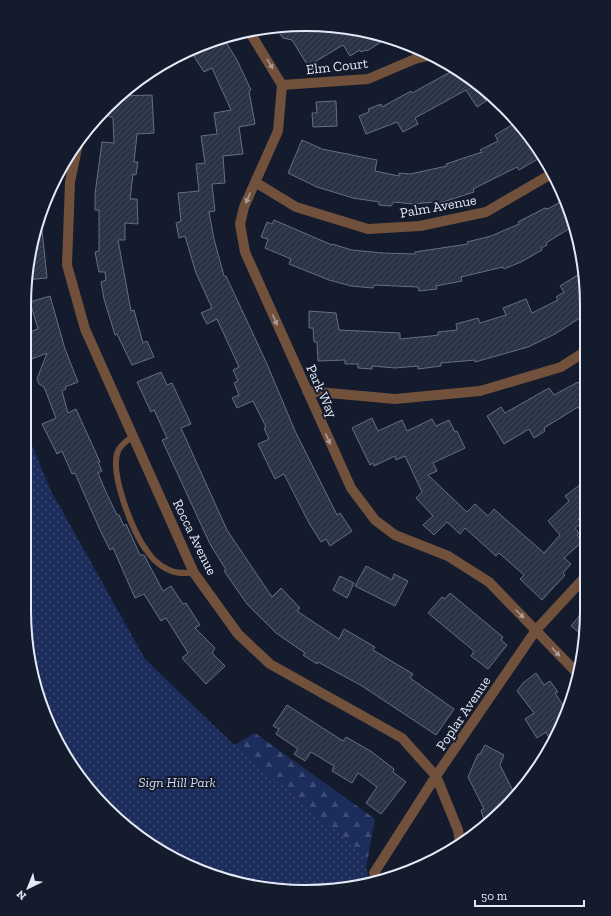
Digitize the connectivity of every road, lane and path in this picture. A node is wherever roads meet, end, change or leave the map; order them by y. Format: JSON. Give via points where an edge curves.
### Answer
{"nodes":[{"id":1,"x":253,"y":36,"type":"edge"},
{"id":2,"x":418,"y":55,"type":"edge"},
{"id":3,"x":422,"y":57,"type":"edge"},
{"id":4,"x":415,"y":58,"type":"junction"},
{"id":5,"x":282,"y":85,"type":"junction"},
{"id":6,"x":76,"y":155,"type":"edge"},
{"id":7,"x":548,"y":176,"type":"edge"},
{"id":8,"x":255,"y":182,"type":"junction"},
{"id":9,"x":580,"y":355,"type":"edge"},
{"id":10,"x":307,"y":391,"type":"junction"},
{"id":11,"x":132,"y":436,"type":"junction"},
{"id":12,"x":194,"y":573,"type":"junction"},
{"id":13,"x":580,"y":582,"type":"edge"},
{"id":14,"x":536,"y":630,"type":"junction"},
{"id":15,"x":574,"y":670,"type":"edge"},
{"id":16,"x":436,"y":776,"type":"junction"},
{"id":17,"x":459,"y":838,"type":"edge"},
{"id":18,"x":374,"y":873,"type":"dead end"}],
"edges":[{"from":1,"to":5,"type":"street","one_way":true},
{"from":2,"to":4,"type":"street","name":"Elm Court"},
{"from":3,"to":4,"type":"street","name":"Elm Court"},
{"from":4,"to":5,"type":"street","name":"Elm Court","via":[[368,79]]},
{"from":5,"to":8,"type":"street","name":"Park Way","via":[[278,131]]},
{"from":6,"to":11,"type":"street","name":"Rocca Avenue","via":[[70,182],[67,266],[85,329]]},
{"from":7,"to":8,"type":"street","name":"Palm Avenue","via":[[486,212],[420,226],[368,229],[296,206]]},
{"from":8,"to":10,"type":"street","name":"Park Way","one_way":true,"via":[[240,224],[245,252]]},
{"from":9,"to":10,"type":"street","via":[[561,367],[480,391],[395,399]]},
{"from":10,"to":14,"type":"street","name":"Park Way","one_way":true,"via":[[351,488],[375,520],[395,535],[448,556],[488,582]]},
{"from":11,"to":12,"type":"street","name":"Rocca Avenue"},
{"from":11,"to":12,"type":"lane","via":[[117,453],[116,468],[121,500],[146,550],[157,562],[178,573]]},
{"from":12,"to":16,"type":"street","name":"Rocca Avenue","via":[[238,634],[270,664],[402,738]]},
{"from":13,"to":14,"type":"street","name":"Poplar Avenue"},
{"from":14,"to":15,"type":"street","name":"Park Way","one_way":true},
{"from":14,"to":16,"type":"street","name":"Poplar Avenue"},
{"from":16,"to":17,"type":"street","name":"Rocca Avenue"},
{"from":16,"to":18,"type":"street","name":"Poplar Avenue"}]}
